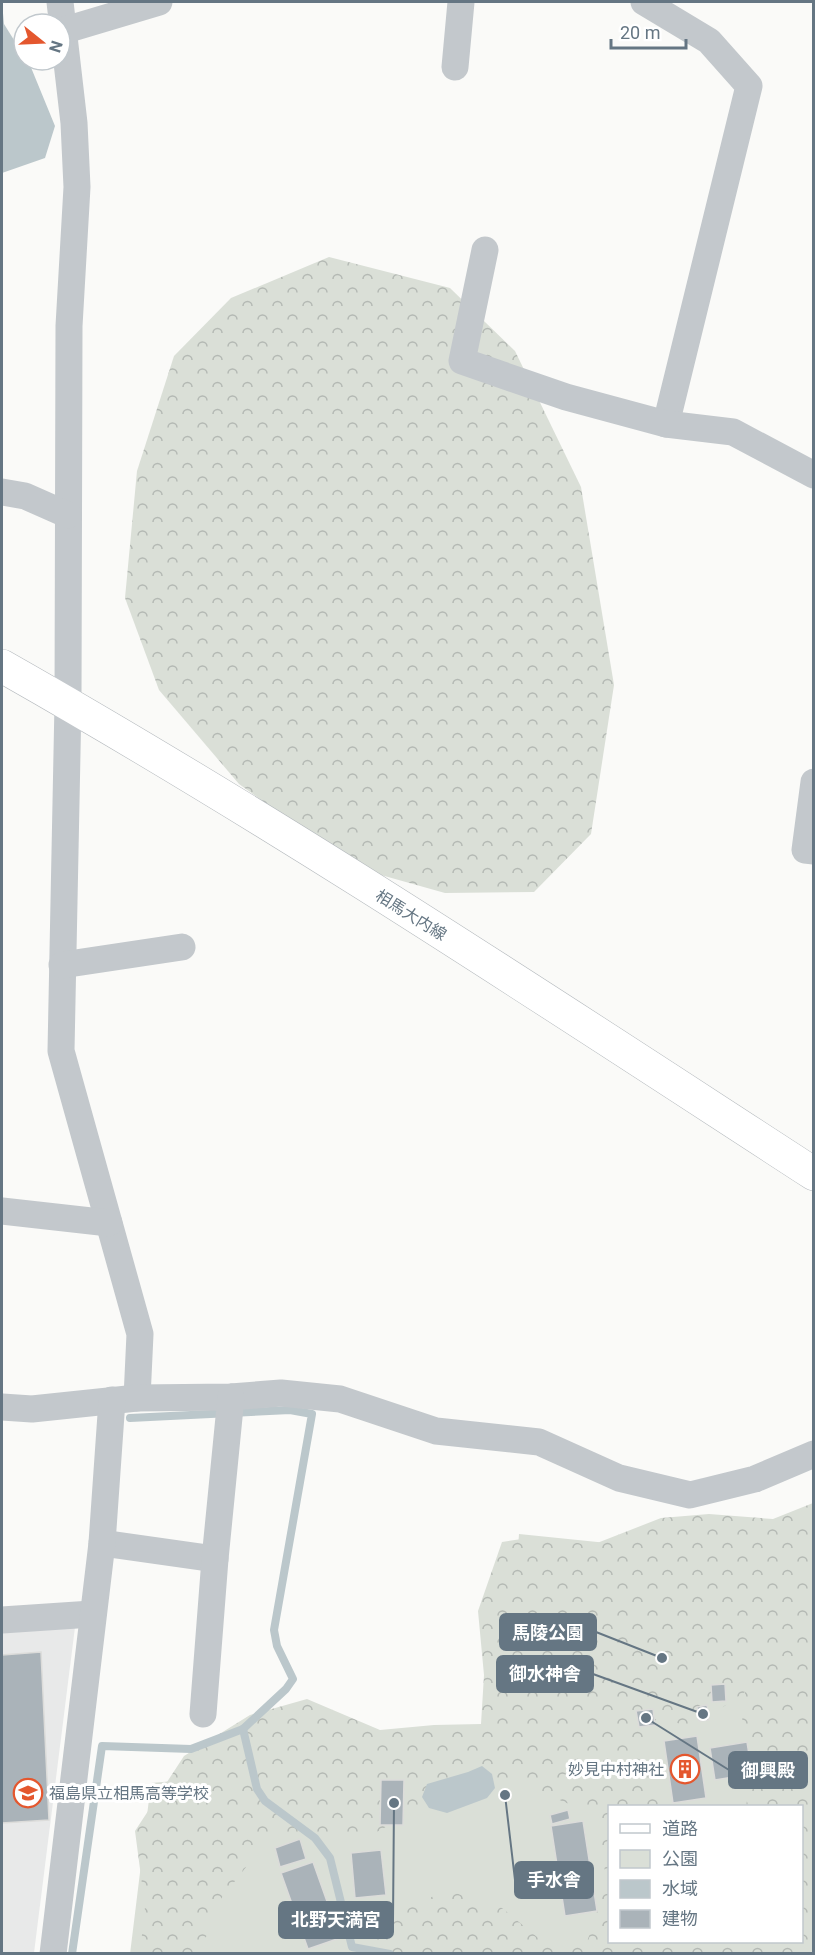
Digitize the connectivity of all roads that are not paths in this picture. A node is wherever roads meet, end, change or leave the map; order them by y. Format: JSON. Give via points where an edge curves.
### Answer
{"nodes":[{"id":1,"x":159,"y":2,"type":"edge"},
{"id":2,"x":461,"y":2,"type":"edge"},
{"id":3,"x":644,"y":2,"type":"edge"},
{"id":4,"x":72,"y":29,"type":"edge"},
{"id":5,"x":455,"y":67,"type":"dead end"},
{"id":6,"x":67,"y":72,"type":"edge"},
{"id":7,"x":485,"y":250,"type":"dead end"},
{"id":8,"x":666,"y":424,"type":"junction"},
{"id":9,"x":813,"y":475,"type":"edge"},
{"id":10,"x":2,"y":492,"type":"edge"},
{"id":11,"x":68,"y":515,"type":"junction"},
{"id":12,"x":2,"y":666,"type":"edge"},
{"id":13,"x":68,"y":703,"type":"junction"},
{"id":14,"x":813,"y":782,"type":"edge"},
{"id":15,"x":813,"y":851,"type":"edge"},
{"id":16,"x":182,"y":947,"type":"dead end"},
{"id":17,"x":62,"y":965,"type":"junction"},
{"id":18,"x":813,"y":1174,"type":"edge"},
{"id":19,"x":2,"y":1211,"type":"edge"},
{"id":20,"x":109,"y":1223,"type":"junction"},
{"id":21,"x":231,"y":1397,"type":"junction"},
{"id":22,"x":125,"y":1399,"type":"junction"},
{"id":23,"x":2,"y":1407,"type":"edge"},
{"id":24,"x":813,"y":1454,"type":"edge"},
{"id":25,"x":102,"y":1543,"type":"junction"},
{"id":26,"x":215,"y":1558,"type":"junction"},
{"id":27,"x":92,"y":1614,"type":"junction"},
{"id":28,"x":2,"y":1620,"type":"edge"},
{"id":29,"x":203,"y":1714,"type":"dead end"},
{"id":30,"x":53,"y":1953,"type":"edge"}],
"edges":[{"from":1,"to":4,"type":"street"},
{"from":2,"to":5,"type":"street"},
{"from":3,"to":8,"type":"street","via":[[709,41],[749,86]]},
{"from":6,"to":11,"type":"street","via":[[77,187],[69,327]]},
{"from":7,"to":8,"type":"street","via":[[462,361],[566,397]]},
{"from":8,"to":9,"type":"street","via":[[733,432]]},
{"from":10,"to":11,"type":"street","via":[[25,496]]},
{"from":11,"to":13,"type":"street"},
{"from":12,"to":13,"type":"main road","name":"相馬大内線"},
{"from":13,"to":17,"type":"street"},
{"from":13,"to":18,"type":"main road","name":"相馬大内線","via":[[263,821]]},
{"from":14,"to":15,"type":"street","via":[[805,850]]},
{"from":16,"to":17,"type":"street"},
{"from":17,"to":20,"type":"street","via":[[61,1051]]},
{"from":19,"to":20,"type":"street"},
{"from":20,"to":22,"type":"street","via":[[140,1334]]},
{"from":21,"to":22,"type":"street"},
{"from":21,"to":24,"type":"street","via":[[281,1393],[340,1399],[436,1431],[539,1442],[620,1478],[690,1495],[755,1479]]},
{"from":21,"to":26,"type":"street"},
{"from":22,"to":23,"type":"street","via":[[32,1409]]},
{"from":22,"to":25,"type":"street"},
{"from":25,"to":26,"type":"street"},
{"from":25,"to":27,"type":"street"},
{"from":26,"to":29,"type":"street"},
{"from":27,"to":28,"type":"street"},
{"from":27,"to":30,"type":"street"}]}
